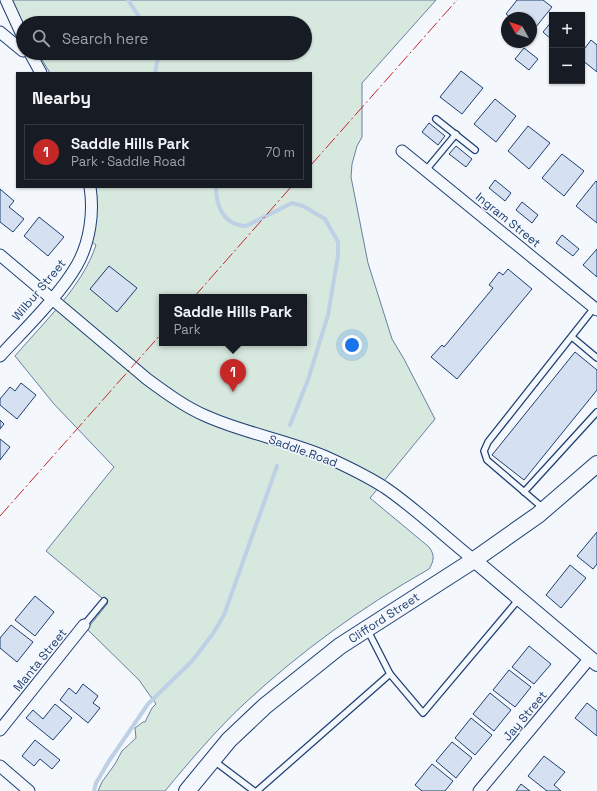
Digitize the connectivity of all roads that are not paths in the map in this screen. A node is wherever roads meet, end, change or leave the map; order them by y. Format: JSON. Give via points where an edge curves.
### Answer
{"nodes":[{"id":1,"x":6,"y":0,"type":"edge"},
{"id":2,"x":16,"y":22,"type":"edge"},
{"id":3,"x":0,"y":32,"type":"edge"},
{"id":4,"x":16,"y":45,"type":"edge"},
{"id":5,"x":33,"y":60,"type":"edge"},
{"id":6,"x":40,"y":72,"type":"edge"},
{"id":7,"x":436,"y":118,"type":"dead end"},
{"id":8,"x":456,"y":134,"type":"junction"},
{"id":9,"x":475,"y":150,"type":"dead end"},
{"id":10,"x":402,"y":151,"type":"dead end"},
{"id":11,"x":426,"y":170,"type":"junction"},
{"id":12,"x":90,"y":188,"type":"edge"},
{"id":13,"x":0,"y":255,"type":"edge"},
{"id":14,"x":52,"y":299,"type":"junction"},
{"id":15,"x":596,"y":309,"type":"edge"},
{"id":16,"x":572,"y":337,"type":"junction"},
{"id":17,"x":0,"y":356,"type":"edge"},
{"id":18,"x":597,"y":358,"type":"edge"},
{"id":19,"x":597,"y":412,"type":"edge"},
{"id":20,"x":597,"y":464,"type":"edge"},
{"id":21,"x":524,"y":492,"type":"junction"},
{"id":22,"x":545,"y":509,"type":"junction"},
{"id":23,"x":474,"y":560,"type":"junction"},
{"id":24,"x":520,"y":599,"type":"junction"},
{"id":25,"x":104,"y":601,"type":"dead end"},
{"id":26,"x":84,"y":625,"type":"joint"},
{"id":27,"x":367,"y":629,"type":"junction"},
{"id":28,"x":594,"y":661,"type":"edge"},
{"id":29,"x":390,"y":674,"type":"junction"},
{"id":30,"x":0,"y":730,"type":"edge"},
{"id":31,"x":213,"y":760,"type":"junction"},
{"id":32,"x":0,"y":766,"type":"edge"},
{"id":33,"x":29,"y":791,"type":"edge"},
{"id":34,"x":187,"y":791,"type":"edge"},
{"id":35,"x":255,"y":791,"type":"edge"},
{"id":36,"x":479,"y":791,"type":"edge"}],
"edges":[{"from":1,"to":2,"type":"street"},
{"from":3,"to":4,"type":"street"},
{"from":5,"to":6,"type":"street"},
{"from":7,"to":8,"type":"lane"},
{"from":8,"to":9,"type":"lane"},
{"from":8,"to":11,"type":"lane"},
{"from":10,"to":11,"type":"street","name":"Ingram Street"},
{"from":11,"to":15,"type":"street","name":"Ingram Street"},
{"from":12,"to":14,"type":"street","name":"Wilbur Street","via":[[92,212],[84,251]]},
{"from":13,"to":14,"type":"street","name":"Saddle Road"},
{"from":14,"to":17,"type":"street","name":"Wilbur Street"},
{"from":14,"to":23,"type":"street","name":"Saddle Road","via":[[166,393],[206,416],[304,449],[367,477],[385,488]]},
{"from":15,"to":16,"type":"lane"},
{"from":16,"to":18,"type":"lane"},
{"from":16,"to":21,"type":"lane","via":[[488,442],[484,451],[487,460]]},
{"from":19,"to":21,"type":"lane"},
{"from":20,"to":22,"type":"main road","name":"Clifford Street"},
{"from":21,"to":22,"type":"lane"},
{"from":22,"to":23,"type":"main road","name":"Clifford Street"},
{"from":23,"to":24,"type":"street","name":"Saddle Road"},
{"from":23,"to":27,"type":"main road","name":"Clifford Street"},
{"from":24,"to":28,"type":"street","name":"Saddle Road"},
{"from":24,"to":29,"type":"lane","via":[[423,713]]},
{"from":25,"to":26,"type":"lane"},
{"from":26,"to":30,"type":"street","name":"Manta Street"},
{"from":27,"to":29,"type":"lane"},
{"from":27,"to":31,"type":"main road","name":"Clifford Street","via":[[340,646],[266,706],[229,740]]},
{"from":28,"to":36,"type":"street","name":"Jay Street"},
{"from":29,"to":35,"type":"lane"},
{"from":31,"to":34,"type":"main road","name":"Clifford Street"},
{"from":31,"to":35,"type":"lane"},
{"from":32,"to":33,"type":"street"}]}
